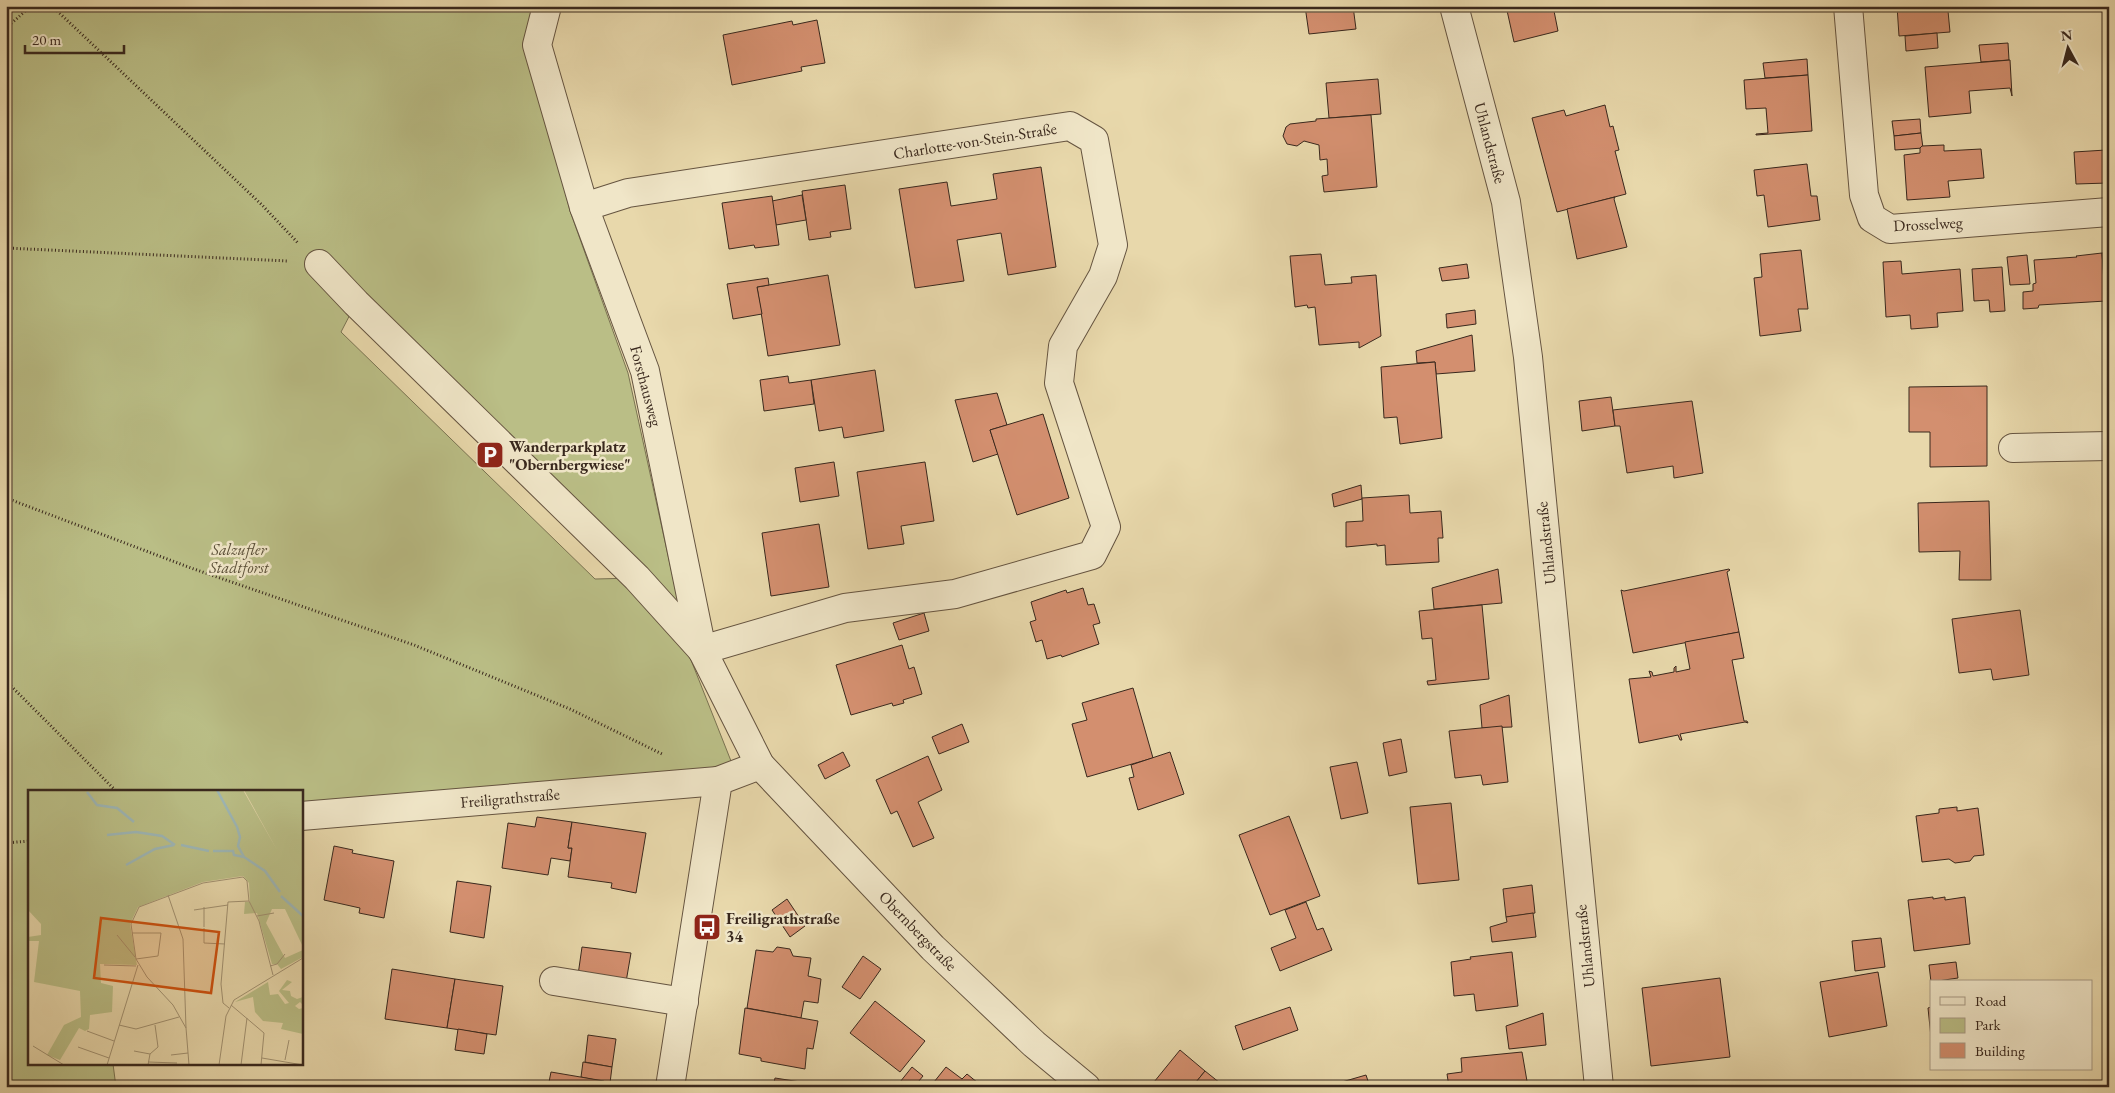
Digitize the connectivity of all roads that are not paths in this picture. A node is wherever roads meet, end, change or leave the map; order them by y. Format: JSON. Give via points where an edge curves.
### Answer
{"nodes":[{"id":1,"x":547,"y":6,"type":"edge"},
{"id":2,"x":1454,"y":6,"type":"edge"},
{"id":3,"x":1848,"y":6,"type":"edge"},
{"id":4,"x":584,"y":207,"type":"junction"},
{"id":5,"x":2109,"y":212,"type":"edge"},
{"id":6,"x":319,"y":264,"type":"road end"},
{"id":7,"x":2109,"y":446,"type":"edge"},
{"id":8,"x":2013,"y":448,"type":"dead end"},
{"id":9,"x":702,"y":650,"type":"junction"},
{"id":10,"x":760,"y":765,"type":"junction"},
{"id":11,"x":718,"y":781,"type":"junction"},
{"id":12,"x":302,"y":816,"type":"edge"},
{"id":13,"x":554,"y":981,"type":"dead end"},
{"id":14,"x":684,"y":1002,"type":"junction"},
{"id":15,"x":670,"y":1087,"type":"edge"},
{"id":16,"x":1086,"y":1087,"type":"edge"},
{"id":17,"x":1599,"y":1087,"type":"edge"}],
"edges":[{"from":1,"to":4,"type":"street","name":"Forsthausweg","via":[[536,45]]},
{"from":2,"to":17,"type":"street","name":"Uhlandstraße","via":[[1506,202],[1528,357]]},
{"from":3,"to":5,"type":"street","name":"Drosselweg","via":[[1864,195],[1872,218],[1890,229]]},
{"from":4,"to":9,"type":"street","name":"Forsthausweg","via":[[645,371]]},
{"from":4,"to":9,"type":"street","name":"Charlotte-von-Stein-Straße","via":[[628,193],[1070,126],[1094,140],[1113,245],[1103,276],[1063,346],[1059,383],[1106,527],[1092,554],[955,594],[845,608]]},
{"from":6,"to":9,"type":"street","via":[[637,578]]},
{"from":7,"to":8,"type":"street"},
{"from":9,"to":10,"type":"street","name":"Forsthausweg"},
{"from":10,"to":11,"type":"street","name":"Freiligrathstraße"},
{"from":10,"to":16,"type":"street","name":"Obernbergstraße","via":[[933,948],[1034,1044]]},
{"from":11,"to":12,"type":"street","name":"Freiligrathstraße"},
{"from":11,"to":14,"type":"street"},
{"from":13,"to":14,"type":"street"},
{"from":14,"to":15,"type":"street"}]}
